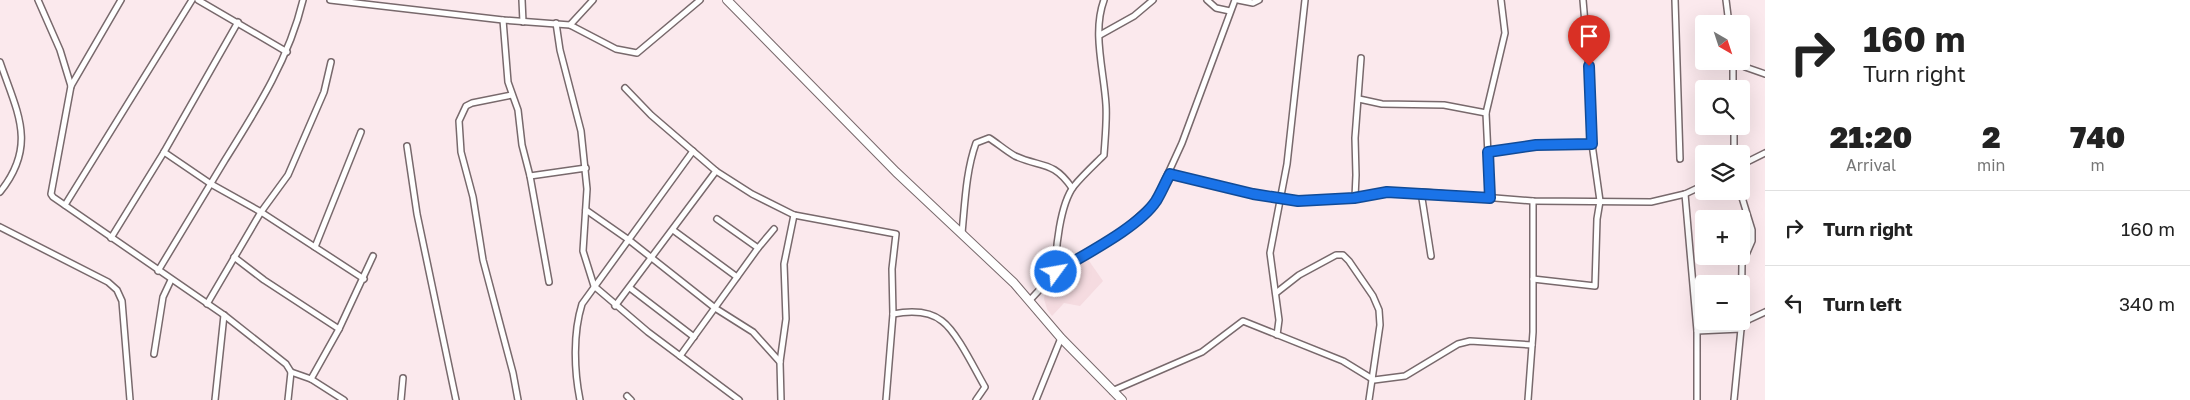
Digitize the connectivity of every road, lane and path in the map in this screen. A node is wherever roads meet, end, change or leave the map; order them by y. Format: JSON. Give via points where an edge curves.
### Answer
{"nodes":[{"id":1,"x":38,"y":0,"type":"edge"},
{"id":2,"x":121,"y":0,"type":"edge"},
{"id":3,"x":192,"y":0,"type":"edge"},
{"id":4,"x":198,"y":0,"type":"edge"},
{"id":5,"x":303,"y":0,"type":"edge"},
{"id":6,"x":330,"y":0,"type":"edge"},
{"id":7,"x":522,"y":0,"type":"edge"},
{"id":8,"x":593,"y":0,"type":"edge"},
{"id":9,"x":700,"y":0,"type":"edge"},
{"id":10,"x":727,"y":0,"type":"edge"},
{"id":11,"x":1104,"y":0,"type":"edge"},
{"id":12,"x":1154,"y":0,"type":"edge"},
{"id":13,"x":1207,"y":0,"type":"edge"},
{"id":14,"x":1236,"y":0,"type":"edge"},
{"id":15,"x":1259,"y":0,"type":"edge"},
{"id":16,"x":1305,"y":0,"type":"edge"},
{"id":17,"x":1501,"y":0,"type":"edge"},
{"id":18,"x":1583,"y":0,"type":"edge"},
{"id":19,"x":1676,"y":0,"type":"edge"},
{"id":20,"x":1726,"y":0,"type":"edge"},
{"id":21,"x":1230,"y":11,"type":"junction"},
{"id":22,"x":1728,"y":15,"type":"edge"},
{"id":23,"x":503,"y":20,"type":"junction"},
{"id":24,"x":238,"y":22,"type":"junction"},
{"id":25,"x":523,"y":22,"type":"junction"},
{"id":26,"x":556,"y":23,"type":"junction"},
{"id":27,"x":570,"y":25,"type":"junction"},
{"id":28,"x":1100,"y":35,"type":"junction"},
{"id":29,"x":287,"y":52,"type":"junction"},
{"id":30,"x":1361,"y":58,"type":"dead end"},
{"id":31,"x":0,"y":62,"type":"edge"},
{"id":32,"x":330,"y":62,"type":"dead end"},
{"id":33,"x":1750,"y":69,"type":"edge"},
{"id":34,"x":1765,"y":74,"type":"edge"},
{"id":35,"x":71,"y":86,"type":"junction"},
{"id":36,"x":626,"y":88,"type":"dead end"},
{"id":37,"x":512,"y":95,"type":"junction"},
{"id":38,"x":1359,"y":100,"type":"junction"},
{"id":39,"x":1486,"y":113,"type":"junction"},
{"id":40,"x":361,"y":132,"type":"dead end"},
{"id":41,"x":1592,"y":144,"type":"junction"},
{"id":42,"x":406,"y":146,"type":"dead end"},
{"id":43,"x":693,"y":151,"type":"junction"},
{"id":44,"x":164,"y":152,"type":"junction"},
{"id":45,"x":1488,"y":152,"type":"junction"},
{"id":46,"x":1765,"y":152,"type":"edge"},
{"id":47,"x":1680,"y":159,"type":"dead end"},
{"id":48,"x":1750,"y":160,"type":"edge"},
{"id":49,"x":586,"y":168,"type":"junction"},
{"id":50,"x":716,"y":170,"type":"junction"},
{"id":51,"x":1170,"y":174,"type":"junction"},
{"id":52,"x":530,"y":176,"type":"junction"},
{"id":53,"x":211,"y":184,"type":"junction"},
{"id":54,"x":1072,"y":188,"type":"junction"},
{"id":55,"x":1695,"y":189,"type":"edge"},
{"id":56,"x":0,"y":192,"type":"edge"},
{"id":57,"x":1421,"y":192,"type":"junction"},
{"id":58,"x":1685,"y":194,"type":"junction"},
{"id":59,"x":1281,"y":198,"type":"junction"},
{"id":60,"x":1354,"y":198,"type":"junction"},
{"id":61,"x":1490,"y":198,"type":"junction"},
{"id":62,"x":1743,"y":200,"type":"edge"},
{"id":63,"x":1533,"y":201,"type":"junction"},
{"id":64,"x":1600,"y":201,"type":"junction"},
{"id":65,"x":65,"y":205,"type":"junction"},
{"id":66,"x":586,"y":210,"type":"junction"},
{"id":67,"x":261,"y":212,"type":"junction"},
{"id":68,"x":794,"y":215,"type":"junction"},
{"id":69,"x":717,"y":219,"type":"dead end"},
{"id":70,"x":0,"y":227,"type":"edge"},
{"id":71,"x":774,"y":229,"type":"dead end"},
{"id":72,"x":673,"y":230,"type":"junction"},
{"id":73,"x":962,"y":233,"type":"junction"},
{"id":74,"x":111,"y":238,"type":"junction"},
{"id":75,"x":629,"y":240,"type":"junction"},
{"id":76,"x":314,"y":247,"type":"junction"},
{"id":77,"x":758,"y":248,"type":"junction"},
{"id":78,"x":373,"y":256,"type":"dead end"},
{"id":79,"x":1431,"y":256,"type":"dead end"},
{"id":80,"x":234,"y":257,"type":"junction"},
{"id":81,"x":652,"y":258,"type":"junction"},
{"id":82,"x":158,"y":271,"type":"junction"},
{"id":83,"x":1056,"y":272,"type":"junction"},
{"id":84,"x":1742,"y":275,"type":"edge"},
{"id":85,"x":737,"y":277,"type":"junction"},
{"id":86,"x":364,"y":278,"type":"junction"},
{"id":87,"x":1533,"y":279,"type":"junction"},
{"id":88,"x":171,"y":280,"type":"junction"},
{"id":89,"x":549,"y":282,"type":"dead end"},
{"id":90,"x":594,"y":286,"type":"junction"},
{"id":91,"x":630,"y":288,"type":"junction"},
{"id":92,"x":1276,"y":293,"type":"junction"},
{"id":93,"x":1030,"y":300,"type":"junction"},
{"id":94,"x":207,"y":304,"type":"junction"},
{"id":95,"x":615,"y":306,"type":"junction"},
{"id":96,"x":715,"y":308,"type":"junction"},
{"id":97,"x":1765,"y":312,"type":"edge"},
{"id":98,"x":893,"y":314,"type":"junction"},
{"id":99,"x":224,"y":316,"type":"junction"},
{"id":100,"x":1750,"y":319,"type":"edge"},
{"id":101,"x":339,"y":329,"type":"junction"},
{"id":102,"x":1741,"y":330,"type":"joint"},
{"id":103,"x":1697,"y":331,"type":"junction"},
{"id":104,"x":1277,"y":335,"type":"junction"},
{"id":105,"x":694,"y":336,"type":"junction"},
{"id":106,"x":1061,"y":338,"type":"junction"},
{"id":107,"x":1532,"y":345,"type":"junction"},
{"id":108,"x":154,"y":354,"type":"dead end"},
{"id":109,"x":680,"y":356,"type":"junction"},
{"id":110,"x":780,"y":362,"type":"junction"},
{"id":111,"x":291,"y":372,"type":"junction"},
{"id":112,"x":403,"y":378,"type":"dead end"},
{"id":113,"x":311,"y":379,"type":"junction"},
{"id":114,"x":1374,"y":380,"type":"junction"},
{"id":115,"x":1112,"y":391,"type":"junction"},
{"id":116,"x":130,"y":400,"type":"edge"},
{"id":117,"x":215,"y":400,"type":"edge"},
{"id":118,"x":288,"y":400,"type":"edge"},
{"id":119,"x":344,"y":400,"type":"edge"},
{"id":120,"x":400,"y":400,"type":"edge"},
{"id":121,"x":456,"y":400,"type":"edge"},
{"id":122,"x":518,"y":400,"type":"edge"},
{"id":123,"x":580,"y":400,"type":"edge"},
{"id":124,"x":739,"y":400,"type":"edge"},
{"id":125,"x":781,"y":400,"type":"edge"},
{"id":126,"x":886,"y":400,"type":"edge"},
{"id":127,"x":976,"y":400,"type":"edge"},
{"id":128,"x":1036,"y":400,"type":"edge"},
{"id":129,"x":1122,"y":400,"type":"edge"},
{"id":130,"x":1369,"y":400,"type":"edge"},
{"id":131,"x":1528,"y":400,"type":"edge"},
{"id":132,"x":1698,"y":400,"type":"edge"},
{"id":133,"x":1734,"y":400,"type":"edge"}],
"edges":[{"from":1,"to":35,"type":"street","via":[[60,50]]},
{"from":2,"to":35,"type":"street"},
{"from":3,"to":65,"type":"street"},
{"from":4,"to":24,"type":"street"},
{"from":5,"to":29,"type":"street"},
{"from":6,"to":23,"type":"street"},
{"from":7,"to":25,"type":"street"},
{"from":8,"to":27,"type":"street"},
{"from":9,"to":27,"type":"street","via":[[637,53],[616,49]]},
{"from":10,"to":73,"type":"street","via":[[896,172]]},
{"from":11,"to":28,"type":"street","via":[[1100,12]]},
{"from":12,"to":28,"type":"street","via":[[1134,16]]},
{"from":13,"to":21,"type":"street","via":[[1216,8]]},
{"from":14,"to":15,"type":"street","via":[[1253,3]]},
{"from":14,"to":21,"type":"street"},
{"from":16,"to":59,"type":"street"},
{"from":17,"to":39,"type":"street","via":[[1505,33]]},
{"from":18,"to":41,"type":"street"},
{"from":19,"to":47,"type":"street"},
{"from":20,"to":22,"type":"street"},
{"from":21,"to":51,"type":"street"},
{"from":23,"to":25,"type":"street"},
{"from":23,"to":37,"type":"street","via":[[505,61]]},
{"from":24,"to":29,"type":"street"},
{"from":24,"to":44,"type":"street"},
{"from":25,"to":26,"type":"street"},
{"from":26,"to":27,"type":"street"},
{"from":26,"to":49,"type":"street","via":[[581,131]]},
{"from":28,"to":54,"type":"street","via":[[1106,105],[1104,155]]},
{"from":29,"to":53,"type":"street"},
{"from":30,"to":38,"type":"street"},
{"from":31,"to":56,"type":"street","via":[[20,118],[22,138],[19,162]]},
{"from":32,"to":67,"type":"street","via":[[324,92],[288,175]]},
{"from":33,"to":34,"type":"street"},
{"from":35,"to":65,"type":"street","via":[[50,190],[53,198]]},
{"from":36,"to":43,"type":"street","via":[[650,115]]},
{"from":37,"to":52,"type":"street","via":[[518,110]]},
{"from":37,"to":122,"type":"street","via":[[472,103],[466,106],[459,121],[461,152],[473,197],[483,260]]},
{"from":38,"to":39,"type":"street","via":[[1382,104],[1444,105]]},
{"from":38,"to":60,"type":"street"},
{"from":39,"to":45,"type":"street"},
{"from":40,"to":76,"type":"street"},
{"from":41,"to":45,"type":"street","via":[[1536,145]]},
{"from":41,"to":64,"type":"street"},
{"from":42,"to":121,"type":"street","via":[[416,214]]},
{"from":43,"to":50,"type":"street"},
{"from":43,"to":75,"type":"street"},
{"from":44,"to":53,"type":"street"},
{"from":44,"to":74,"type":"street"},
{"from":45,"to":61,"type":"street"},
{"from":46,"to":48,"type":"street"},
{"from":49,"to":52,"type":"street"},
{"from":49,"to":66,"type":"street"},
{"from":50,"to":68,"type":"street","via":[[752,194]]},
{"from":50,"to":72,"type":"street"},
{"from":51,"to":59,"type":"street"},
{"from":51,"to":83,"type":"street","via":[[1155,202],[1143,215]]},
{"from":52,"to":89,"type":"street"},
{"from":53,"to":67,"type":"street"},
{"from":53,"to":82,"type":"street"},
{"from":54,"to":73,"type":"street","via":[[1063,175],[1048,166],[1015,156],[989,138],[976,143],[966,184]]},
{"from":54,"to":83,"type":"street","via":[[1054,251]]},
{"from":55,"to":58,"type":"street"},
{"from":57,"to":60,"type":"street","via":[[1387,192]]},
{"from":57,"to":61,"type":"street"},
{"from":57,"to":79,"type":"street"},
{"from":58,"to":64,"type":"street","via":[[1651,202]]},
{"from":58,"to":103,"type":"street"},
{"from":59,"to":60,"type":"street","via":[[1298,201]]},
{"from":59,"to":92,"type":"street","via":[[1270,253]]},
{"from":61,"to":63,"type":"street"},
{"from":62,"to":84,"type":"street","via":[[1752,230],[1752,242],[1742,264]]},
{"from":63,"to":64,"type":"street"},
{"from":63,"to":87,"type":"street"},
{"from":64,"to":87,"type":"street","via":[[1595,286]]},
{"from":65,"to":74,"type":"street"},
{"from":66,"to":75,"type":"street"},
{"from":66,"to":90,"type":"street","via":[[584,251]]},
{"from":67,"to":76,"type":"street"},
{"from":67,"to":80,"type":"street"},
{"from":68,"to":98,"type":"street","via":[[896,234],[892,269]]},
{"from":68,"to":110,"type":"street","via":[[784,264],[786,319]]},
{"from":69,"to":77,"type":"street"},
{"from":70,"to":116,"type":"street","via":[[108,282],[117,290],[122,301]]},
{"from":71,"to":77,"type":"street"},
{"from":72,"to":81,"type":"street"},
{"from":72,"to":85,"type":"street"},
{"from":73,"to":93,"type":"street"},
{"from":74,"to":82,"type":"street"},
{"from":75,"to":81,"type":"street"},
{"from":75,"to":90,"type":"street"},
{"from":76,"to":86,"type":"street"},
{"from":77,"to":85,"type":"street"},
{"from":78,"to":86,"type":"street"},
{"from":80,"to":94,"type":"street"},
{"from":80,"to":101,"type":"street"},
{"from":81,"to":91,"type":"street"},
{"from":81,"to":96,"type":"street"},
{"from":82,"to":88,"type":"street"},
{"from":83,"to":93,"type":"street"},
{"from":85,"to":96,"type":"street"},
{"from":86,"to":101,"type":"street"},
{"from":87,"to":107,"type":"street"},
{"from":88,"to":94,"type":"street"},
{"from":88,"to":108,"type":"street","via":[[163,297]]},
{"from":90,"to":95,"type":"street"},
{"from":90,"to":123,"type":"street","via":[[582,304],[578,318]]},
{"from":91,"to":95,"type":"street"},
{"from":91,"to":105,"type":"street"},
{"from":92,"to":104,"type":"street"},
{"from":92,"to":114,"type":"street","via":[[1299,275],[1336,255],[1342,255],[1349,261],[1379,310]]},
{"from":93,"to":106,"type":"street"},
{"from":94,"to":99,"type":"street"},
{"from":95,"to":109,"type":"street"},
{"from":96,"to":105,"type":"street"},
{"from":96,"to":110,"type":"street","via":[[753,332]]},
{"from":97,"to":100,"type":"street"},
{"from":98,"to":126,"type":"street"},
{"from":98,"to":127,"type":"street","via":[[925,313],[943,321],[985,387]]},
{"from":99,"to":111,"type":"street","via":[[286,364]]},
{"from":99,"to":117,"type":"street"},
{"from":101,"to":113,"type":"street"},
{"from":102,"to":103,"type":"street"},
{"from":102,"to":133,"type":"street"},
{"from":103,"to":132,"type":"street"},
{"from":104,"to":114,"type":"street","via":[[1342,361]]},
{"from":104,"to":115,"type":"street","via":[[1243,321],[1202,352]]},
{"from":105,"to":109,"type":"street"},
{"from":106,"to":115,"type":"street"},
{"from":106,"to":128,"type":"street"},
{"from":107,"to":114,"type":"street","via":[[1470,341],[1458,344],[1405,376]]},
{"from":107,"to":131,"type":"street"},
{"from":109,"to":124,"type":"street"},
{"from":110,"to":125,"type":"street"},
{"from":111,"to":113,"type":"street"},
{"from":111,"to":118,"type":"street"},
{"from":112,"to":120,"type":"street"},
{"from":113,"to":119,"type":"street"},
{"from":114,"to":130,"type":"street"},
{"from":115,"to":129,"type":"street"}]}
